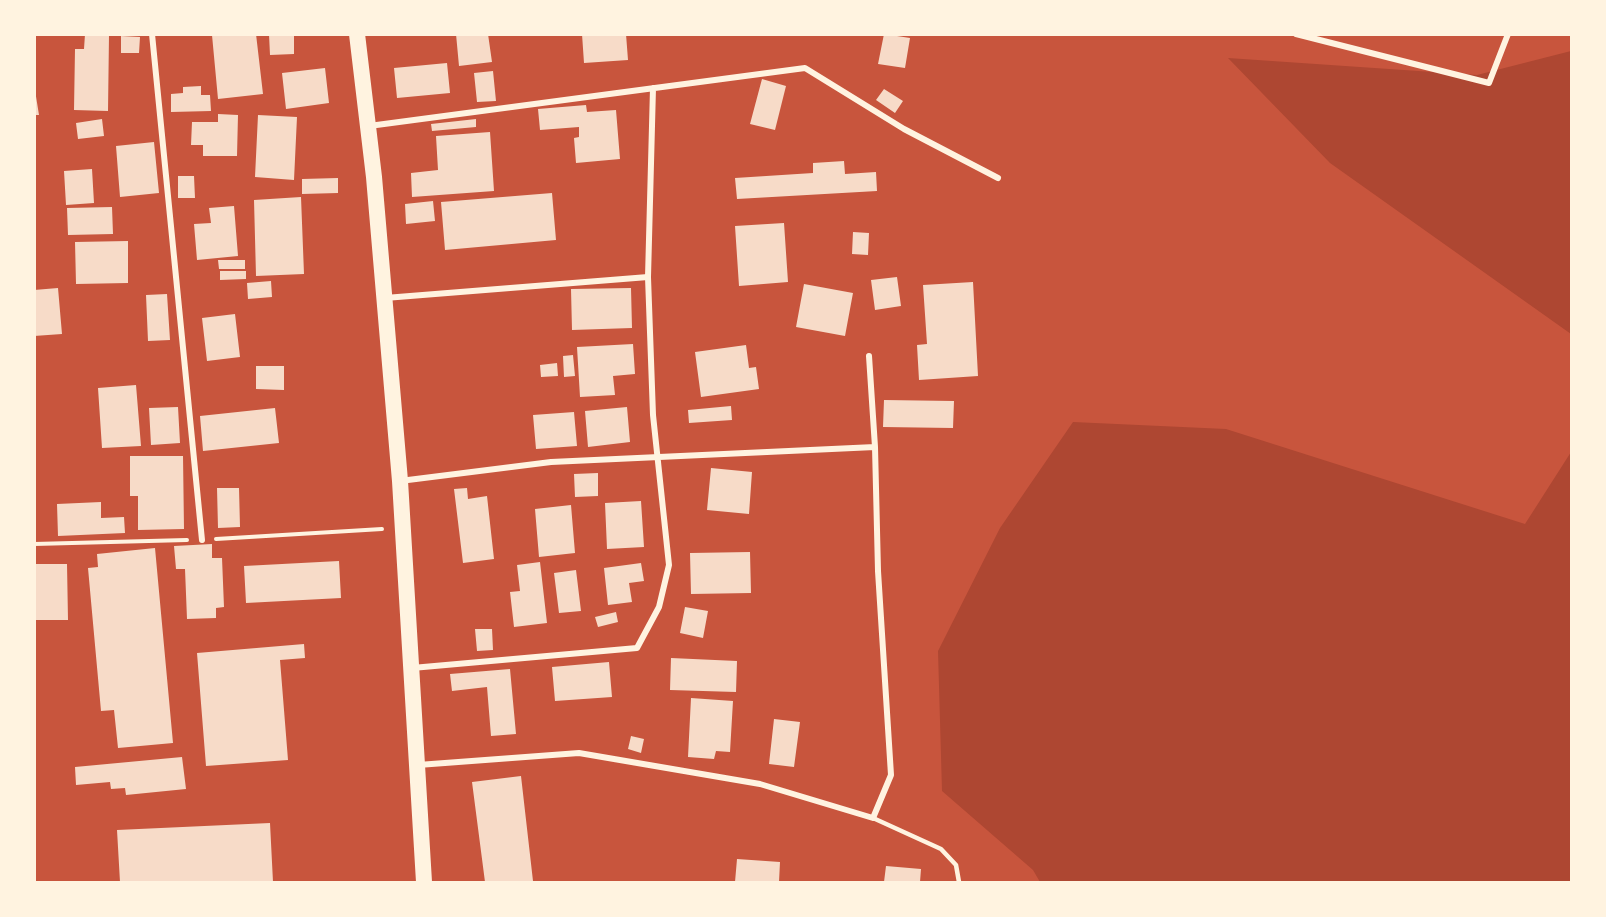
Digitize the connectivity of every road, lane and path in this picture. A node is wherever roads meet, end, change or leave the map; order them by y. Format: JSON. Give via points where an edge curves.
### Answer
{"nodes":[{"id":1,"x":152,"y":34,"type":"edge"},
{"id":2,"x":357,"y":34,"type":"edge"},
{"id":3,"x":1296,"y":34,"type":"edge"},
{"id":4,"x":1508,"y":34,"type":"edge"},
{"id":5,"x":653,"y":88,"type":"junction"},
{"id":6,"x":368,"y":126,"type":"junction"},
{"id":7,"x":998,"y":178,"type":"dead end"},
{"id":8,"x":648,"y":277,"type":"junction"},
{"id":9,"x":386,"y":298,"type":"junction"},
{"id":10,"x":869,"y":356,"type":"dead end"},
{"id":11,"x":875,"y":447,"type":"junction"},
{"id":12,"x":658,"y":459,"type":"junction"},
{"id":13,"x":400,"y":481,"type":"junction"},
{"id":14,"x":202,"y":540,"type":"dead end"},
{"id":15,"x":411,"y":668,"type":"junction"},
{"id":16,"x":417,"y":765,"type":"junction"},
{"id":17,"x":873,"y":818,"type":"junction"},
{"id":18,"x":424,"y":882,"type":"edge"},
{"id":19,"x":959,"y":882,"type":"edge"}],
"edges":[{"from":1,"to":14,"type":"street"},
{"from":2,"to":6,"type":"highway"},
{"from":3,"to":4,"type":"street","via":[[1489,83]]},
{"from":5,"to":6,"type":"street"},
{"from":5,"to":7,"type":"street","via":[[805,68],[904,129]]},
{"from":5,"to":8,"type":"street"},
{"from":6,"to":9,"type":"highway"},
{"from":8,"to":9,"type":"street"},
{"from":8,"to":12,"type":"street","via":[[648,353]]},
{"from":9,"to":13,"type":"highway"},
{"from":10,"to":11,"type":"street"},
{"from":11,"to":12,"type":"street"},
{"from":11,"to":17,"type":"street","via":[[878,571],[891,776]]},
{"from":12,"to":13,"type":"street","via":[[551,462]]},
{"from":12,"to":15,"type":"street","via":[[658,490],[669,565],[659,608],[637,648]]},
{"from":13,"to":15,"type":"highway"},
{"from":15,"to":16,"type":"highway"},
{"from":16,"to":17,"type":"street","via":[[579,753],[760,784]]},
{"from":16,"to":18,"type":"highway"},
{"from":17,"to":19,"type":"lane","via":[[941,849],[956,865]]}]}
